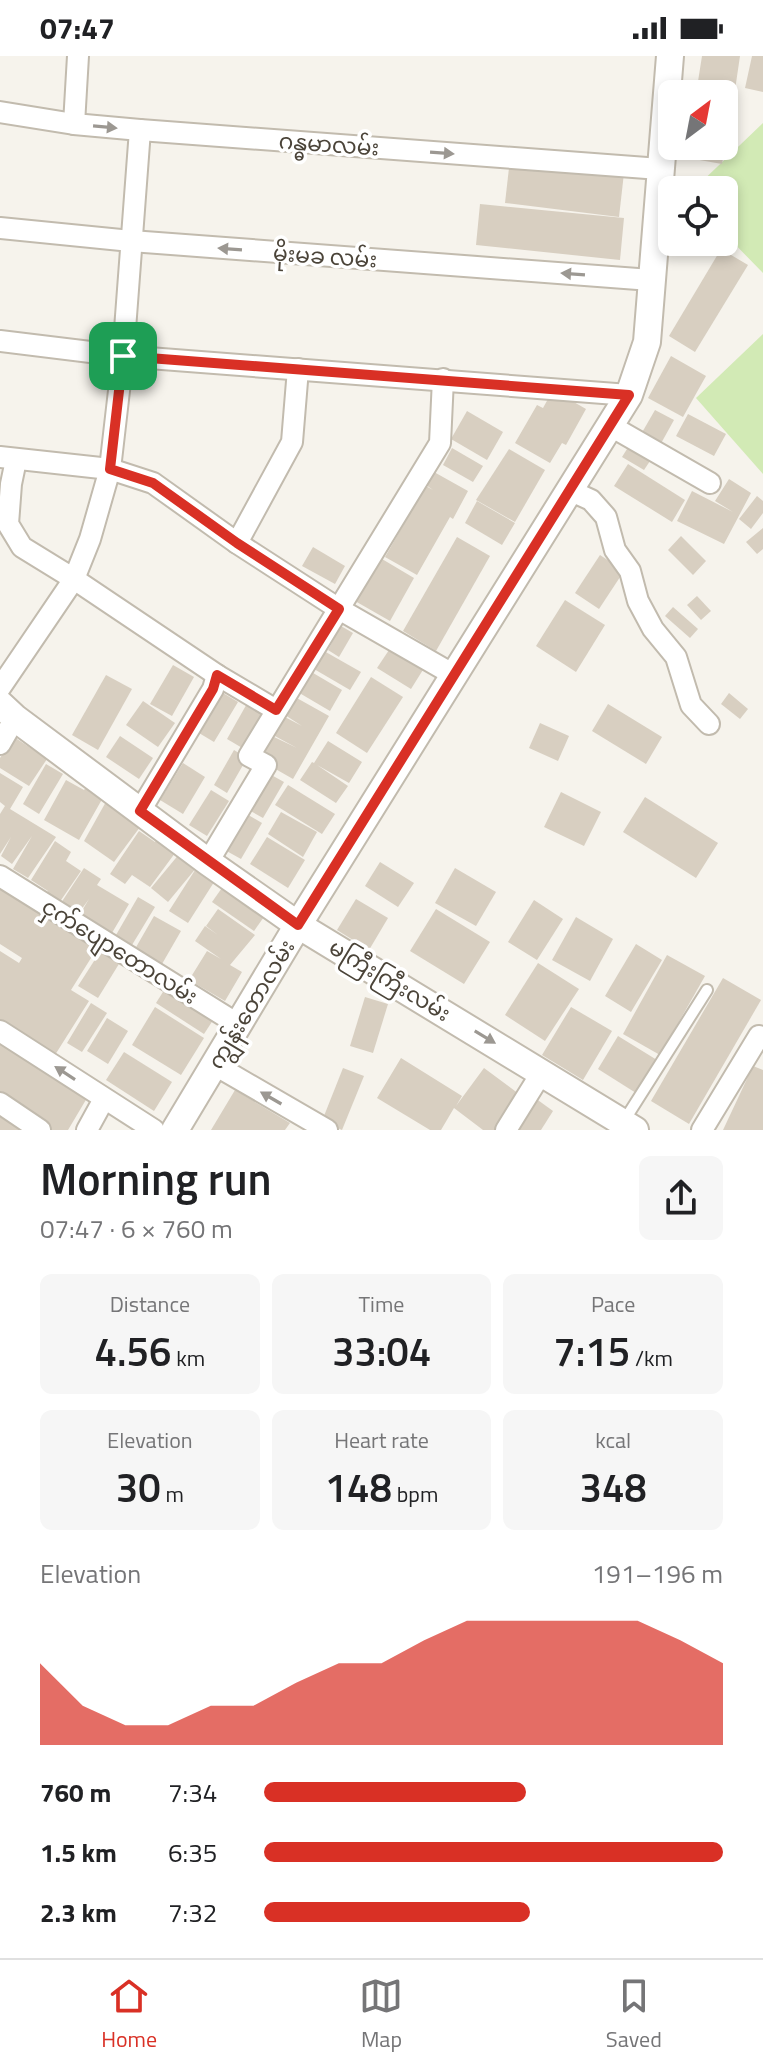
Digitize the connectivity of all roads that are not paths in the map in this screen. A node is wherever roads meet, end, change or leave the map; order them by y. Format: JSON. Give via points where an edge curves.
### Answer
{"nodes":[{"id":1,"x":78,"y":56,"type":"edge"},
{"id":2,"x":670,"y":56,"type":"edge"},
{"id":3,"x":0,"y":112,"type":"edge"},
{"id":4,"x":74,"y":124,"type":"junction"},
{"id":5,"x":140,"y":130,"type":"junction"},
{"id":6,"x":660,"y":169,"type":"junction"},
{"id":7,"x":0,"y":228,"type":"edge"},
{"id":8,"x":131,"y":241,"type":"junction"},
{"id":9,"x":651,"y":280,"type":"junction"},
{"id":10,"x":0,"y":341,"type":"edge"},
{"id":11,"x":123,"y":356,"type":"junction"},
{"id":12,"x":298,"y":369,"type":"junction"},
{"id":13,"x":443,"y":379,"type":"junction"},
{"id":14,"x":629,"y":395,"type":"junction"},
{"id":15,"x":609,"y":425,"type":"junction"},
{"id":16,"x":8,"y":459,"type":"edge"},
{"id":17,"x":110,"y":469,"type":"junction"},
{"id":18,"x":710,"y":483,"type":"dead end"},
{"id":19,"x":569,"y":490,"type":"junction"},
{"id":20,"x":237,"y":543,"type":"junction"},
{"id":21,"x":74,"y":579,"type":"junction"},
{"id":22,"x":339,"y":609,"type":"junction"},
{"id":23,"x":217,"y":675,"type":"junction"},
{"id":24,"x":454,"y":675,"type":"junction"},
{"id":25,"x":0,"y":688,"type":"edge"},
{"id":26,"x":276,"y":710,"type":"junction"},
{"id":27,"x":8,"y":711,"type":"edge"},
{"id":28,"x":709,"y":724,"type":"dead end"},
{"id":29,"x":0,"y":744,"type":"edge"},
{"id":30,"x":140,"y":811,"type":"junction"},
{"id":31,"x":208,"y":862,"type":"junction"},
{"id":32,"x":0,"y":876,"type":"edge"},
{"id":33,"x":298,"y":925,"type":"junction"},
{"id":34,"x":707,"y":990,"type":"dead end"},
{"id":35,"x":239,"y":1025,"type":"junction"},
{"id":36,"x":0,"y":1031,"type":"edge"},
{"id":37,"x":759,"y":1036,"type":"dead end"},
{"id":38,"x":215,"y":1065,"type":"junction"},
{"id":39,"x":542,"y":1072,"type":"junction"},
{"id":40,"x":104,"y":1099,"type":"junction"},
{"id":41,"x":0,"y":1103,"type":"edge"},
{"id":42,"x":629,"y":1126,"type":"edge"},
{"id":43,"x":40,"y":1130,"type":"edge"},
{"id":44,"x":87,"y":1130,"type":"edge"},
{"id":45,"x":154,"y":1130,"type":"edge"},
{"id":46,"x":175,"y":1130,"type":"edge"},
{"id":47,"x":327,"y":1130,"type":"edge"},
{"id":48,"x":506,"y":1130,"type":"edge"},
{"id":49,"x":702,"y":1130,"type":"edge"}],
"edges":[{"from":1,"to":4,"type":"street"},
{"from":2,"to":6,"type":"street","name":"ကျွန်းတောလမ်း"},
{"from":3,"to":4,"type":"street","name":"ဂန္ဓမာလမ်း"},
{"from":4,"to":5,"type":"street","name":"ဂန္ဓမာလမ်း","one_way":true},
{"from":5,"to":6,"type":"street","name":"ဂန္ဓမာလမ်း","one_way":true},
{"from":5,"to":8,"type":"street"},
{"from":6,"to":9,"type":"street","name":"ကျွန်းတောလမ်း"},
{"from":7,"to":8,"type":"street","name":"မိုးမခ လမ်း"},
{"from":9,"to":8,"type":"street","name":"မိုးမခ လမ်း","one_way":true},
{"from":8,"to":11,"type":"street"},
{"from":9,"to":14,"type":"street","name":"ကျွန်းတောလမ်း","via":[[647,342]]},
{"from":10,"to":11,"type":"street"},
{"from":11,"to":12,"type":"street"},
{"from":11,"to":17,"type":"street"},
{"from":12,"to":13,"type":"street"},
{"from":12,"to":20,"type":"street","via":[[292,442]]},
{"from":13,"to":14,"type":"street"},
{"from":13,"to":22,"type":"street","via":[[440,443]]},
{"from":14,"to":15,"type":"street","name":"ကျွန်းတောလမ်း"},
{"from":15,"to":18,"type":"street"},
{"from":15,"to":19,"type":"street","name":"ကျွန်းတောလမ်း"},
{"from":16,"to":17,"type":"street"},
{"from":16,"to":21,"type":"street","via":[[8,524],[22,547]]},
{"from":17,"to":20,"type":"street","via":[[153,483]]},
{"from":17,"to":21,"type":"street"},
{"from":19,"to":24,"type":"street","name":"ကျွန်းတောလမ်း"},
{"from":19,"to":28,"type":"street","via":[[591,500],[606,517],[638,601],[676,657],[691,705]]},
{"from":20,"to":22,"type":"street"},
{"from":21,"to":23,"type":"street"},
{"from":21,"to":25,"type":"street"},
{"from":22,"to":24,"type":"street"},
{"from":22,"to":26,"type":"street"},
{"from":23,"to":26,"type":"street"},
{"from":23,"to":30,"type":"street"},
{"from":24,"to":33,"type":"street","name":"ကျွန်းတောလမ်း"},
{"from":26,"to":31,"type":"street","via":[[249,756],[266,765]]},
{"from":27,"to":29,"type":"street"},
{"from":27,"to":30,"type":"street","name":"မကြီးကြီးလမ်း"},
{"from":30,"to":31,"type":"street","name":"မကြီးကြီးလမ်း"},
{"from":31,"to":33,"type":"street","name":"မကြီးကြီးလမ်း"},
{"from":32,"to":35,"type":"street","name":"ငှက်ပျောတောလမ်း"},
{"from":33,"to":35,"type":"street","name":"ကျွန်းတောလမ်း"},
{"from":33,"to":39,"type":"street","name":"မကြီးကြီးလမ်း","one_way":true},
{"from":34,"to":42,"type":"lane"},
{"from":35,"to":38,"type":"street","name":"ကျွန်းတောလမ်း"},
{"from":40,"to":36,"type":"street","one_way":true},
{"from":37,"to":49,"type":"street"},
{"from":38,"to":46,"type":"street","name":"ကျွန်းတောလမ်း"},
{"from":47,"to":38,"type":"street","one_way":true},
{"from":39,"to":42,"type":"street","name":"မကြီးကြီးလမ်း"},
{"from":39,"to":48,"type":"street"},
{"from":40,"to":44,"type":"street"},
{"from":40,"to":45,"type":"street"},
{"from":41,"to":43,"type":"street"}]}
